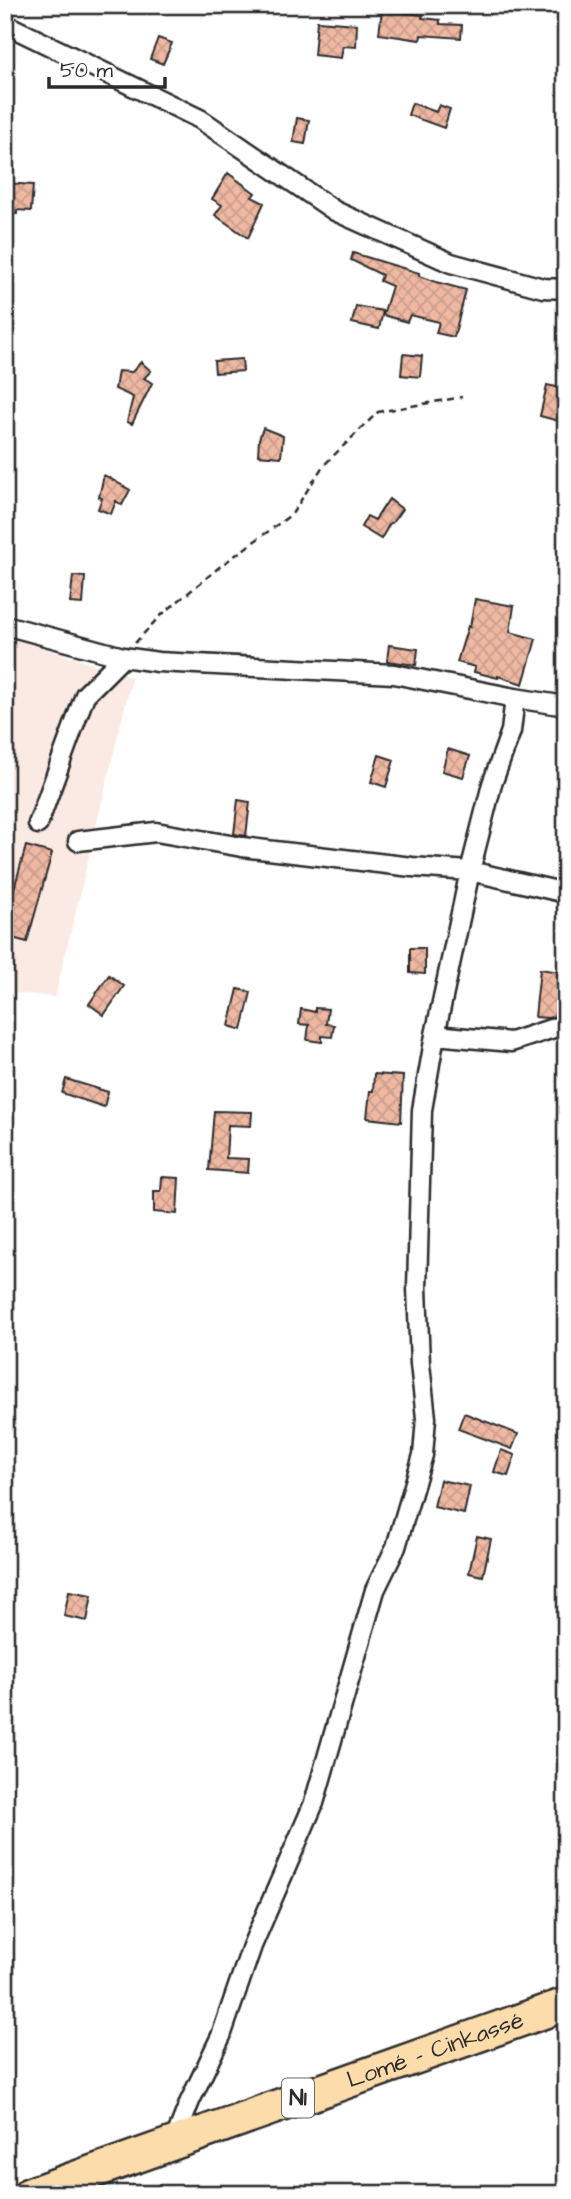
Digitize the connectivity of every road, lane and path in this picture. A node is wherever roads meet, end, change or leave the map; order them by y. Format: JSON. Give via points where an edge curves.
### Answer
{"nodes":[{"id":1,"x":5,"y":24,"type":"edge"},
{"id":2,"x":566,"y":289,"type":"edge"},
{"id":3,"x":463,"y":397,"type":"dead end"},
{"id":4,"x":5,"y":625,"type":"edge"},
{"id":5,"x":123,"y":657,"type":"junction"},
{"id":6,"x":515,"y":698,"type":"junction"},
{"id":7,"x":566,"y":706,"type":"edge"},
{"id":8,"x":38,"y":824,"type":"dead end"},
{"id":9,"x":78,"y":841,"type":"dead end"},
{"id":10,"x":470,"y":872,"type":"junction"},
{"id":11,"x":566,"y":893,"type":"edge"},
{"id":12,"x":566,"y":1024,"type":"edge"},
{"id":13,"x":435,"y":1035,"type":"junction"},
{"id":14,"x":566,"y":2004,"type":"edge"},
{"id":15,"x":174,"y":2142,"type":"junction"},
{"id":16,"x":30,"y":2194,"type":"edge"}],
"edges":[{"from":1,"to":2,"type":"street","via":[[200,119],[335,211],[451,263],[543,288]]},
{"from":3,"to":5,"type":"path","via":[[378,412],[323,466],[292,514],[159,617]]},
{"from":4,"to":5,"type":"street"},
{"from":5,"to":6,"type":"street","via":[[394,674]]},
{"from":5,"to":8,"type":"street","via":[[85,695]]},
{"from":6,"to":7,"type":"street"},
{"from":6,"to":10,"type":"street","via":[[511,732],[492,784]]},
{"from":9,"to":10,"type":"street","via":[[156,832],[242,847]]},
{"from":10,"to":11,"type":"street"},
{"from":10,"to":13,"type":"street"},
{"from":12,"to":13,"type":"street","via":[[511,1042]]},
{"from":13,"to":15,"type":"street","via":[[422,1110],[417,1289],[426,1418],[424,1455],[396,1546],[375,1590],[314,1803]]},
{"from":14,"to":15,"type":"highway","name":"Lomé - Cinkassé","number":"N1"},
{"from":15,"to":16,"type":"highway","name":"Lomé - Cinkassé","number":"N1"}]}
